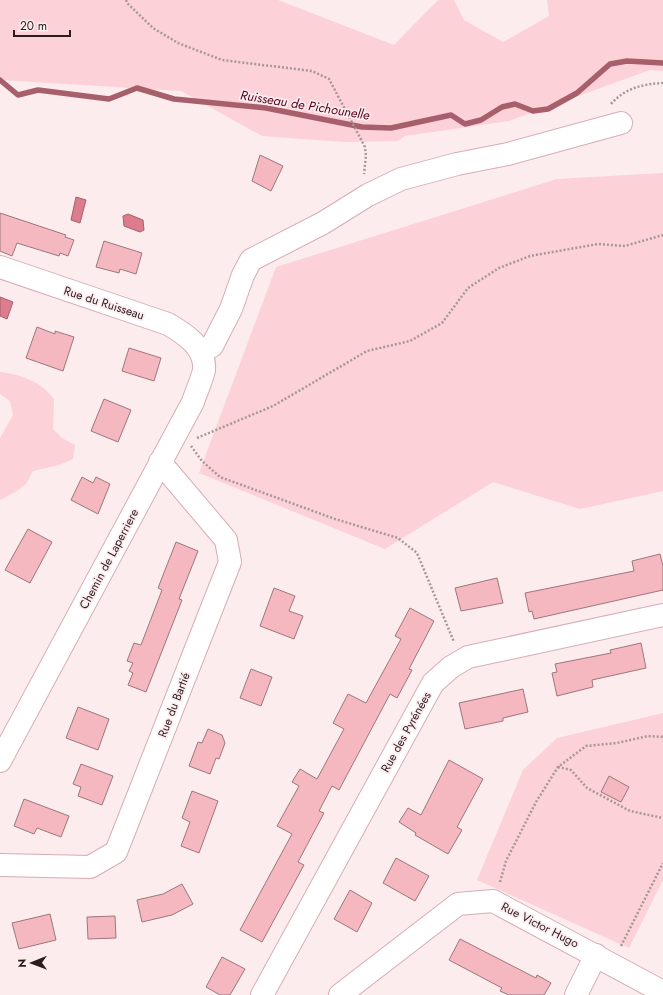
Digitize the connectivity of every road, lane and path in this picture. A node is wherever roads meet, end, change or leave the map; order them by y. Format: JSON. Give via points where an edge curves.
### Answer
{"nodes":[{"id":1,"x":126,"y":0,"type":"edge"},
{"id":2,"x":663,"y":83,"type":"edge"},
{"id":3,"x":615,"y":115,"type":"joint"},
{"id":4,"x":368,"y":195,"type":"junction"},
{"id":5,"x":663,"y":235,"type":"edge"},
{"id":6,"x":0,"y":267,"type":"edge"},
{"id":7,"x":200,"y":351,"type":"junction"},
{"id":8,"x":173,"y":450,"type":"junction"},
{"id":9,"x":663,"y":615,"type":"edge"},
{"id":10,"x":462,"y":660,"type":"junction"},
{"id":11,"x":663,"y":737,"type":"edge"},
{"id":12,"x":0,"y":761,"type":"edge"},
{"id":13,"x":558,"y":767,"type":"junction"},
{"id":14,"x":663,"y":818,"type":"edge"},
{"id":15,"x":663,"y":863,"type":"edge"},
{"id":16,"x":0,"y":865,"type":"edge"},
{"id":17,"x":494,"y":901,"type":"junction"},
{"id":18,"x":604,"y":960,"type":"junction"},
{"id":19,"x":663,"y":992,"type":"edge"},
{"id":20,"x":262,"y":995,"type":"edge"},
{"id":21,"x":340,"y":995,"type":"edge"},
{"id":22,"x":576,"y":995,"type":"edge"}],
"edges":[{"from":1,"to":4,"type":"path","via":[[153,28],[178,43],[222,60],[312,70],[329,79],[365,146],[363,182]]},
{"from":2,"to":3,"type":"path","via":[[628,90],[618,96]]},
{"from":3,"to":4,"type":"street","via":[[508,154],[401,179]]},
{"from":4,"to":7,"type":"street","via":[[323,223],[251,260],[212,346]]},
{"from":5,"to":8,"type":"path","via":[[625,246],[598,244],[530,256],[499,268],[468,288],[442,323],[410,341],[367,351],[272,406]]},
{"from":6,"to":7,"type":"street","name":"Rue du Ruisseau","via":[[168,324],[187,336]]},
{"from":7,"to":8,"type":"street","name":"Chemin de Laperriere","via":[[204,370]]},
{"from":8,"to":10,"type":"path","via":[[202,461],[220,477],[335,519],[398,538],[417,553]]},
{"from":8,"to":12,"type":"street","name":"Chemin de Laperriere"},
{"from":8,"to":16,"type":"street","name":"Rue du Bartié","via":[[226,540],[230,562],[116,852],[90,867]]},
{"from":9,"to":10,"type":"street","name":"Rue des Pyrénées"},
{"from":10,"to":20,"type":"street","name":"Rue des Pyrénées","via":[[433,683]]},
{"from":11,"to":13,"type":"path","via":[[648,736],[617,744],[586,746]]},
{"from":13,"to":14,"type":"path","via":[[572,770],[587,788],[630,811]]},
{"from":13,"to":17,"type":"path","via":[[536,802],[506,861]]},
{"from":15,"to":18,"type":"path"},
{"from":17,"to":18,"type":"street","name":"Rue Victor Hugo"},
{"from":17,"to":21,"type":"street","name":"Rue Victor Hugo","via":[[458,904]]},
{"from":18,"to":19,"type":"street","name":"Rue Victor Hugo"},
{"from":18,"to":22,"type":"street"}]}
